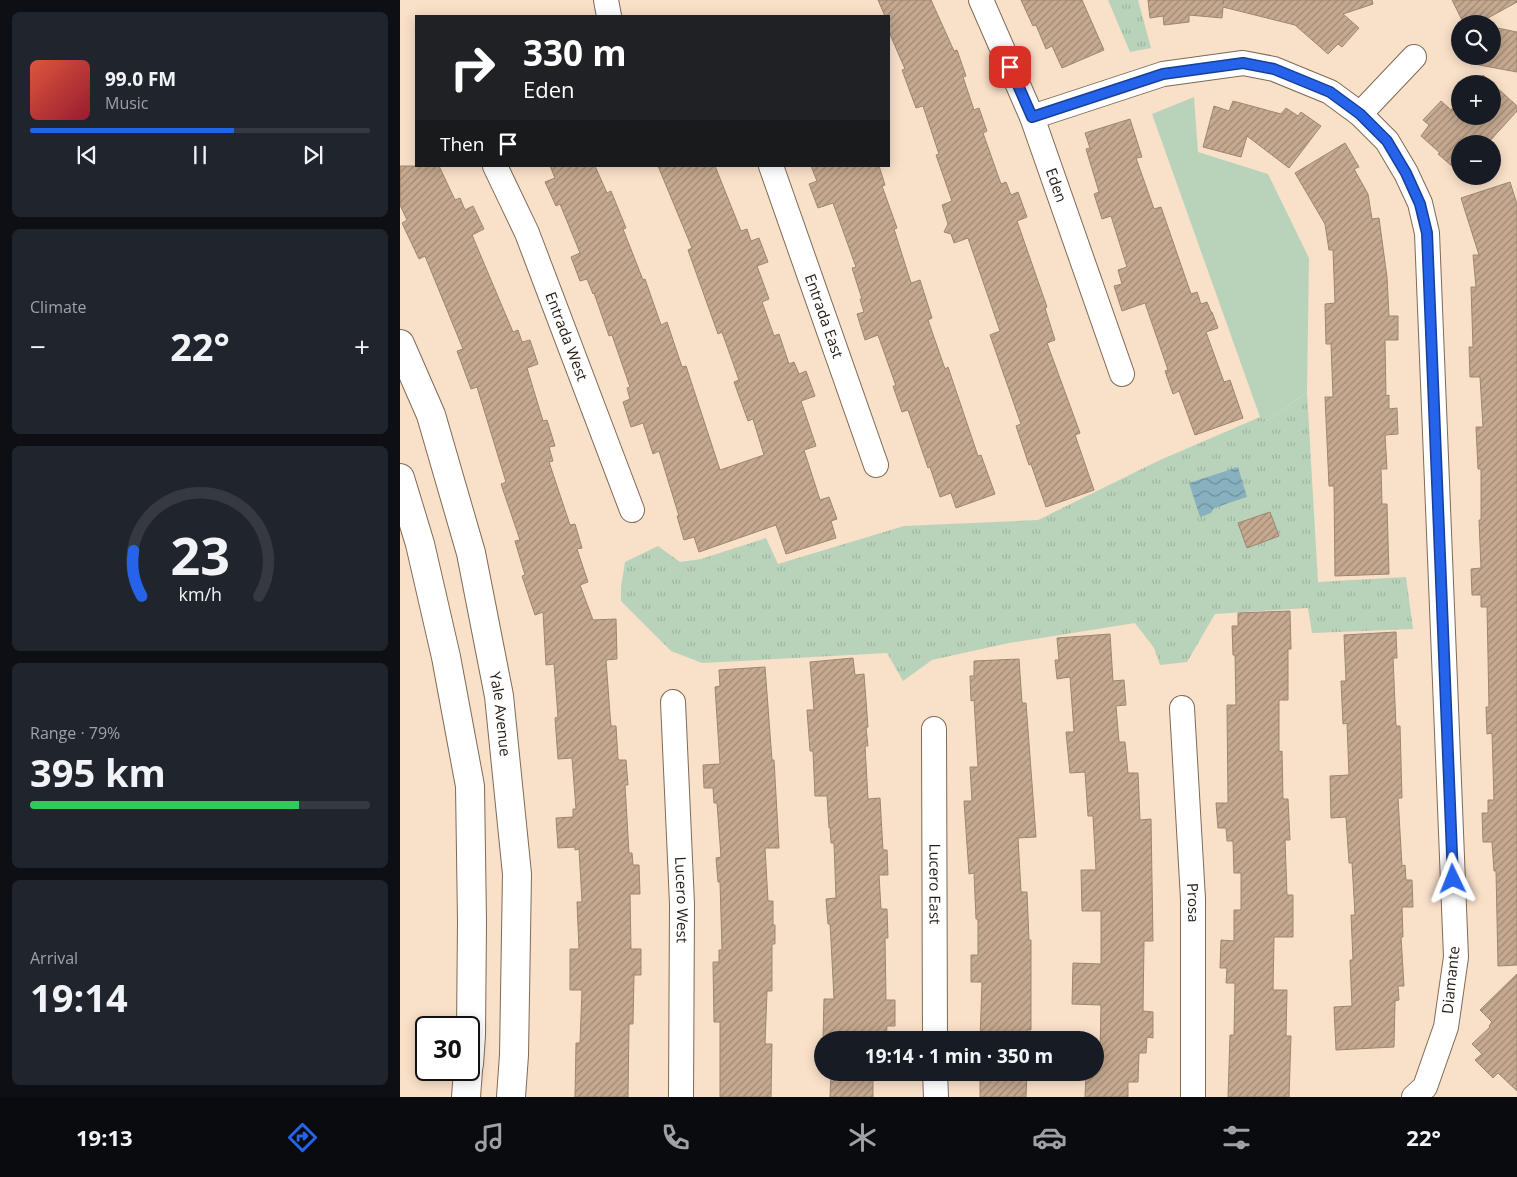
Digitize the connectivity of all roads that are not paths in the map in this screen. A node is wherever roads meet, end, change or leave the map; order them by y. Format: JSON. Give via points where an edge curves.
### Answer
{"nodes":[{"id":1,"x":606,"y":0,"type":"edge"},
{"id":2,"x":980,"y":0,"type":"edge"},
{"id":3,"x":609,"y":15,"type":"edge"},
{"id":4,"x":1414,"y":57,"type":"dead end"},
{"id":5,"x":1360,"y":114,"type":"junction"},
{"id":6,"x":1032,"y":117,"type":"junction"},
{"id":7,"x":495,"y":167,"type":"edge"},
{"id":8,"x":771,"y":167,"type":"edge"},
{"id":9,"x":400,"y":344,"type":"edge"},
{"id":10,"x":1122,"y":374,"type":"dead end"},
{"id":11,"x":876,"y":465,"type":"dead end"},
{"id":12,"x":400,"y":478,"type":"edge"},
{"id":13,"x":632,"y":510,"type":"dead end"},
{"id":14,"x":673,"y":702,"type":"dead end"},
{"id":15,"x":1182,"y":708,"type":"dead end"},
{"id":16,"x":934,"y":729,"type":"dead end"},
{"id":17,"x":471,"y":1016,"type":"edge"},
{"id":18,"x":935,"y":1031,"type":"edge"},
{"id":19,"x":467,"y":1081,"type":"edge"},
{"id":20,"x":936,"y":1081,"type":"edge"},
{"id":21,"x":466,"y":1097,"type":"edge"},
{"id":22,"x":511,"y":1097,"type":"edge"},
{"id":23,"x":681,"y":1097,"type":"edge"},
{"id":24,"x":936,"y":1097,"type":"edge"},
{"id":25,"x":1193,"y":1097,"type":"edge"},
{"id":26,"x":1414,"y":1097,"type":"edge"}],
"edges":[{"from":1,"to":3,"type":"street"},
{"from":2,"to":6,"type":"street","name":"Eden"},
{"from":4,"to":5,"type":"street"},
{"from":5,"to":6,"type":"street","name":"Diamante","via":[[1330,92],[1274,69],[1243,63],[1163,74]]},
{"from":5,"to":26,"type":"street","name":"Diamante","via":[[1387,141],[1406,173],[1420,204],[1427,233],[1456,958],[1446,1027],[1425,1088]]},
{"from":6,"to":10,"type":"street","name":"Eden"},
{"from":7,"to":13,"type":"street","name":"Entrada West","via":[[527,233]]},
{"from":8,"to":11,"type":"street","name":"Entrada East"},
{"from":9,"to":22,"type":"main road","name":"Yale Avenue","via":[[431,415],[471,553],[499,696],[517,874]]},
{"from":12,"to":17,"type":"main road","via":[[420,544],[446,657],[470,786]]},
{"from":14,"to":23,"type":"street","name":"Lucero West","via":[[682,904]]},
{"from":15,"to":25,"type":"street","name":"Prosa","via":[[1193,899]]},
{"from":16,"to":18,"type":"street","name":"Lucero East"},
{"from":19,"to":21,"type":"main road"},
{"from":20,"to":24,"type":"street"}]}
